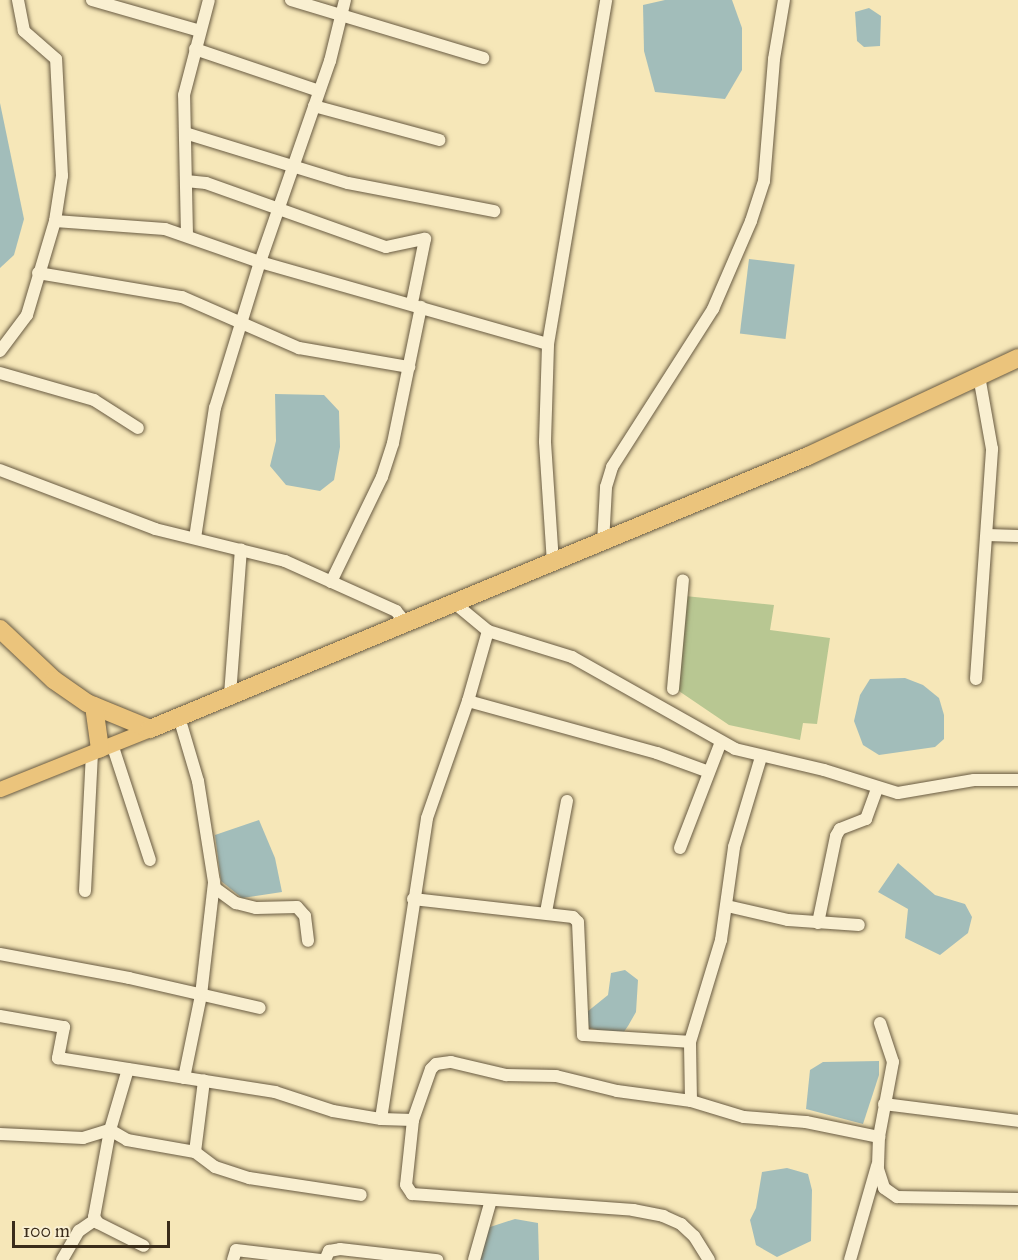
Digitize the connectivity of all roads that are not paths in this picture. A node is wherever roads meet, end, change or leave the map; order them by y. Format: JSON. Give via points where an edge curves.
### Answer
{"nodes":[{"id":1,"x":18,"y":0,"type":"edge"},
{"id":2,"x":92,"y":0,"type":"edge"},
{"id":3,"x":209,"y":0,"type":"edge"},
{"id":4,"x":291,"y":0,"type":"edge"},
{"id":5,"x":345,"y":0,"type":"edge"},
{"id":6,"x":606,"y":0,"type":"edge"},
{"id":7,"x":784,"y":0,"type":"edge"},
{"id":8,"x":341,"y":15,"type":"junction"},
{"id":9,"x":200,"y":31,"type":"junction"},
{"id":10,"x":195,"y":49,"type":"junction"},
{"id":11,"x":483,"y":58,"type":"dead end"},
{"id":12,"x":319,"y":91,"type":"junction"},
{"id":13,"x":314,"y":106,"type":"junction"},
{"id":14,"x":185,"y":133,"type":"junction"},
{"id":15,"x":439,"y":140,"type":"dead end"},
{"id":16,"x":294,"y":168,"type":"junction"},
{"id":17,"x":186,"y":182,"type":"junction"},
{"id":18,"x":279,"y":209,"type":"junction"},
{"id":19,"x":494,"y":211,"type":"dead end"},
{"id":20,"x":55,"y":221,"type":"junction"},
{"id":21,"x":187,"y":235,"type":"junction"},
{"id":22,"x":260,"y":262,"type":"junction"},
{"id":23,"x":38,"y":273,"type":"junction"},
{"id":24,"x":416,"y":305,"type":"junction"},
{"id":25,"x":241,"y":324,"type":"junction"},
{"id":26,"x":548,"y":344,"type":"junction"},
{"id":27,"x":0,"y":351,"type":"edge"},
{"id":28,"x":1018,"y":358,"type":"edge"},
{"id":29,"x":409,"y":367,"type":"junction"},
{"id":30,"x":0,"y":373,"type":"edge"},
{"id":31,"x":980,"y":376,"type":"junction"},
{"id":32,"x":138,"y":428,"type":"dead end"},
{"id":33,"x":0,"y":470,"type":"edge"},
{"id":34,"x":987,"y":535,"type":"junction"},
{"id":35,"x":1018,"y":536,"type":"edge"},
{"id":36,"x":195,"y":538,"type":"junction"},
{"id":37,"x":603,"y":543,"type":"junction"},
{"id":38,"x":241,"y":549,"type":"junction"},
{"id":39,"x":553,"y":563,"type":"junction"},
{"id":40,"x":684,"y":580,"type":"dead end"},
{"id":41,"x":331,"y":582,"type":"junction"},
{"id":42,"x":453,"y":602,"type":"junction"},
{"id":43,"x":404,"y":621,"type":"junction"},
{"id":44,"x":0,"y":629,"type":"edge"},
{"id":45,"x":488,"y":631,"type":"junction"},
{"id":46,"x":976,"y":679,"type":"dead end"},
{"id":47,"x":673,"y":689,"type":"dead end"},
{"id":48,"x":230,"y":695,"type":"junction"},
{"id":49,"x":468,"y":701,"type":"junction"},
{"id":50,"x":94,"y":706,"type":"junction"},
{"id":51,"x":179,"y":717,"type":"junction"},
{"id":52,"x":150,"y":729,"type":"junction"},
{"id":53,"x":721,"y":742,"type":"junction"},
{"id":54,"x":101,"y":749,"type":"junction"},
{"id":55,"x":761,"y":757,"type":"junction"},
{"id":56,"x":709,"y":772,"type":"junction"},
{"id":57,"x":1018,"y":780,"type":"edge"},
{"id":58,"x":877,"y":788,"type":"junction"},
{"id":59,"x":0,"y":789,"type":"edge"},
{"id":60,"x":567,"y":801,"type":"dead end"},
{"id":61,"x":680,"y":848,"type":"dead end"},
{"id":62,"x":150,"y":860,"type":"dead end"},
{"id":63,"x":214,"y":882,"type":"junction"},
{"id":64,"x":85,"y":891,"type":"dead end"},
{"id":65,"x":412,"y":898,"type":"junction"},
{"id":66,"x":727,"y":906,"type":"junction"},
{"id":67,"x":546,"y":912,"type":"junction"},
{"id":68,"x":818,"y":923,"type":"junction"},
{"id":69,"x":859,"y":925,"type":"dead end"},
{"id":70,"x":308,"y":940,"type":"dead end"},
{"id":71,"x":0,"y":954,"type":"edge"},
{"id":72,"x":201,"y":995,"type":"junction"},
{"id":73,"x":260,"y":1008,"type":"dead end"},
{"id":74,"x":0,"y":1016,"type":"edge"},
{"id":75,"x":880,"y":1023,"type":"dead end"},
{"id":76,"x":690,"y":1042,"type":"junction"},
{"id":77,"x":128,"y":1069,"type":"junction"},
{"id":78,"x":184,"y":1078,"type":"junction"},
{"id":79,"x":204,"y":1081,"type":"junction"},
{"id":80,"x":692,"y":1101,"type":"junction"},
{"id":81,"x":884,"y":1104,"type":"junction"},
{"id":82,"x":381,"y":1119,"type":"junction"},
{"id":83,"x":413,"y":1120,"type":"junction"},
{"id":84,"x":1018,"y":1121,"type":"edge"},
{"id":85,"x":110,"y":1130,"type":"junction"},
{"id":86,"x":0,"y":1134,"type":"edge"},
{"id":87,"x":879,"y":1137,"type":"junction"},
{"id":88,"x":195,"y":1152,"type":"junction"},
{"id":89,"x":879,"y":1162,"type":"junction"},
{"id":90,"x":361,"y":1195,"type":"dead end"},
{"id":91,"x":1018,"y":1199,"type":"edge"},
{"id":92,"x":491,"y":1200,"type":"junction"},
{"id":93,"x":95,"y":1220,"type":"junction"},
{"id":94,"x":144,"y":1246,"type":"dead end"},
{"id":95,"x":62,"y":1260,"type":"edge"},
{"id":96,"x":233,"y":1260,"type":"edge"},
{"id":97,"x":322,"y":1260,"type":"edge"},
{"id":98,"x":437,"y":1260,"type":"edge"},
{"id":99,"x":474,"y":1260,"type":"edge"},
{"id":100,"x":709,"y":1260,"type":"edge"},
{"id":101,"x":850,"y":1260,"type":"edge"}],
"edges":[{"from":1,"to":20,"type":"street","via":[[24,31],[56,59],[62,176]]},
{"from":2,"to":9,"type":"street"},
{"from":3,"to":9,"type":"street"},
{"from":4,"to":8,"type":"street"},
{"from":5,"to":8,"type":"street"},
{"from":6,"to":26,"type":"street"},
{"from":7,"to":37,"type":"street","via":[[774,59],[764,181],[752,221],[702,328],[612,467],[606,487]]},
{"from":8,"to":11,"type":"street"},
{"from":8,"to":12,"type":"street"},
{"from":9,"to":10,"type":"street"},
{"from":10,"to":12,"type":"street"},
{"from":10,"to":14,"type":"street","via":[[184,95]]},
{"from":12,"to":13,"type":"street"},
{"from":13,"to":15,"type":"street"},
{"from":13,"to":16,"type":"street"},
{"from":14,"to":16,"type":"street"},
{"from":14,"to":17,"type":"street"},
{"from":16,"to":18,"type":"street"},
{"from":16,"to":19,"type":"street","via":[[348,183]]},
{"from":17,"to":18,"type":"street","via":[[206,183]]},
{"from":17,"to":21,"type":"street"},
{"from":18,"to":22,"type":"street"},
{"from":18,"to":24,"type":"street","via":[[386,247],[425,238]]},
{"from":20,"to":21,"type":"street","via":[[165,229]]},
{"from":20,"to":23,"type":"street"},
{"from":21,"to":22,"type":"street"},
{"from":22,"to":24,"type":"street"},
{"from":22,"to":25,"type":"street"},
{"from":23,"to":25,"type":"street","via":[[182,297]]},
{"from":23,"to":27,"type":"street","via":[[27,315]]},
{"from":24,"to":26,"type":"street"},
{"from":24,"to":29,"type":"street"},
{"from":25,"to":29,"type":"street","via":[[299,348]]},
{"from":25,"to":36,"type":"street","via":[[215,408]]},
{"from":26,"to":39,"type":"street","via":[[545,441]]},
{"from":28,"to":31,"type":"highway"},
{"from":29,"to":41,"type":"street","via":[[382,477]]},
{"from":30,"to":32,"type":"street","via":[[94,400]]},
{"from":31,"to":34,"type":"street","via":[[992,449]]},
{"from":31,"to":37,"type":"highway","via":[[808,456]]},
{"from":33,"to":36,"type":"street","via":[[155,529]]},
{"from":34,"to":35,"type":"street"},
{"from":34,"to":46,"type":"street"},
{"from":36,"to":38,"type":"street"},
{"from":37,"to":39,"type":"highway"},
{"from":38,"to":41,"type":"street","via":[[285,561]]},
{"from":38,"to":48,"type":"street"},
{"from":39,"to":42,"type":"highway"},
{"from":40,"to":47,"type":"street"},
{"from":41,"to":43,"type":"street","via":[[396,611]]},
{"from":42,"to":43,"type":"highway"},
{"from":42,"to":45,"type":"street"},
{"from":43,"to":48,"type":"highway"},
{"from":44,"to":50,"type":"highway","via":[[54,680]]},
{"from":45,"to":49,"type":"street"},
{"from":45,"to":53,"type":"street","via":[[572,657]]},
{"from":48,"to":51,"type":"highway"},
{"from":49,"to":56,"type":"street","via":[[657,753]]},
{"from":49,"to":65,"type":"street","via":[[427,818]]},
{"from":50,"to":52,"type":"highway"},
{"from":50,"to":54,"type":"highway"},
{"from":51,"to":52,"type":"highway"},
{"from":51,"to":63,"type":"street","via":[[200,790]]},
{"from":52,"to":54,"type":"main road"},
{"from":53,"to":55,"type":"street"},
{"from":53,"to":56,"type":"street"},
{"from":54,"to":59,"type":"main road"},
{"from":54,"to":62,"type":"street"},
{"from":54,"to":64,"type":"street"},
{"from":55,"to":58,"type":"street","via":[[824,770]]},
{"from":55,"to":66,"type":"street","via":[[734,847]]},
{"from":56,"to":61,"type":"street"},
{"from":57,"to":58,"type":"street","via":[[974,780],[898,793]]},
{"from":58,"to":68,"type":"street","via":[[866,819],[840,829],[836,836]]},
{"from":60,"to":67,"type":"street"},
{"from":63,"to":70,"type":"street","via":[[220,895],[236,903],[301,910]]},
{"from":63,"to":72,"type":"street"},
{"from":65,"to":67,"type":"street"},
{"from":65,"to":82,"type":"street"},
{"from":66,"to":68,"type":"street"},
{"from":66,"to":76,"type":"street"},
{"from":67,"to":76,"type":"street","via":[[573,917],[578,922],[583,1035]]},
{"from":68,"to":69,"type":"street"},
{"from":71,"to":72,"type":"street"},
{"from":72,"to":73,"type":"street"},
{"from":72,"to":78,"type":"street"},
{"from":74,"to":77,"type":"street","via":[[64,1027],[58,1058]]},
{"from":75,"to":81,"type":"street","via":[[893,1062]]},
{"from":76,"to":80,"type":"street"},
{"from":77,"to":78,"type":"street"},
{"from":77,"to":85,"type":"street"},
{"from":78,"to":79,"type":"street"},
{"from":79,"to":82,"type":"street","via":[[275,1092],[333,1111]]},
{"from":79,"to":88,"type":"street"},
{"from":80,"to":83,"type":"street","via":[[556,1076],[513,1076],[442,1062],[431,1069]]},
{"from":80,"to":87,"type":"street","via":[[744,1117],[806,1122]]},
{"from":81,"to":84,"type":"street"},
{"from":81,"to":87,"type":"street"},
{"from":82,"to":83,"type":"street"},
{"from":83,"to":92,"type":"street","via":[[409,1192]]},
{"from":85,"to":86,"type":"street","via":[[82,1138]]},
{"from":85,"to":88,"type":"street","via":[[127,1140]]},
{"from":85,"to":93,"type":"street"},
{"from":87,"to":89,"type":"street"},
{"from":88,"to":90,"type":"street","via":[[215,1167],[249,1178]]},
{"from":89,"to":91,"type":"street","via":[[884,1188],[897,1197]]},
{"from":89,"to":101,"type":"street"},
{"from":92,"to":99,"type":"street"},
{"from":92,"to":100,"type":"street","via":[[633,1210],[663,1216],[681,1224],[694,1236]]},
{"from":93,"to":94,"type":"street"},
{"from":93,"to":95,"type":"street","via":[[79,1232]]},
{"from":96,"to":97,"type":"street","via":[[236,1250]]},
{"from":97,"to":98,"type":"street","via":[[329,1251],[340,1249]]}]}
